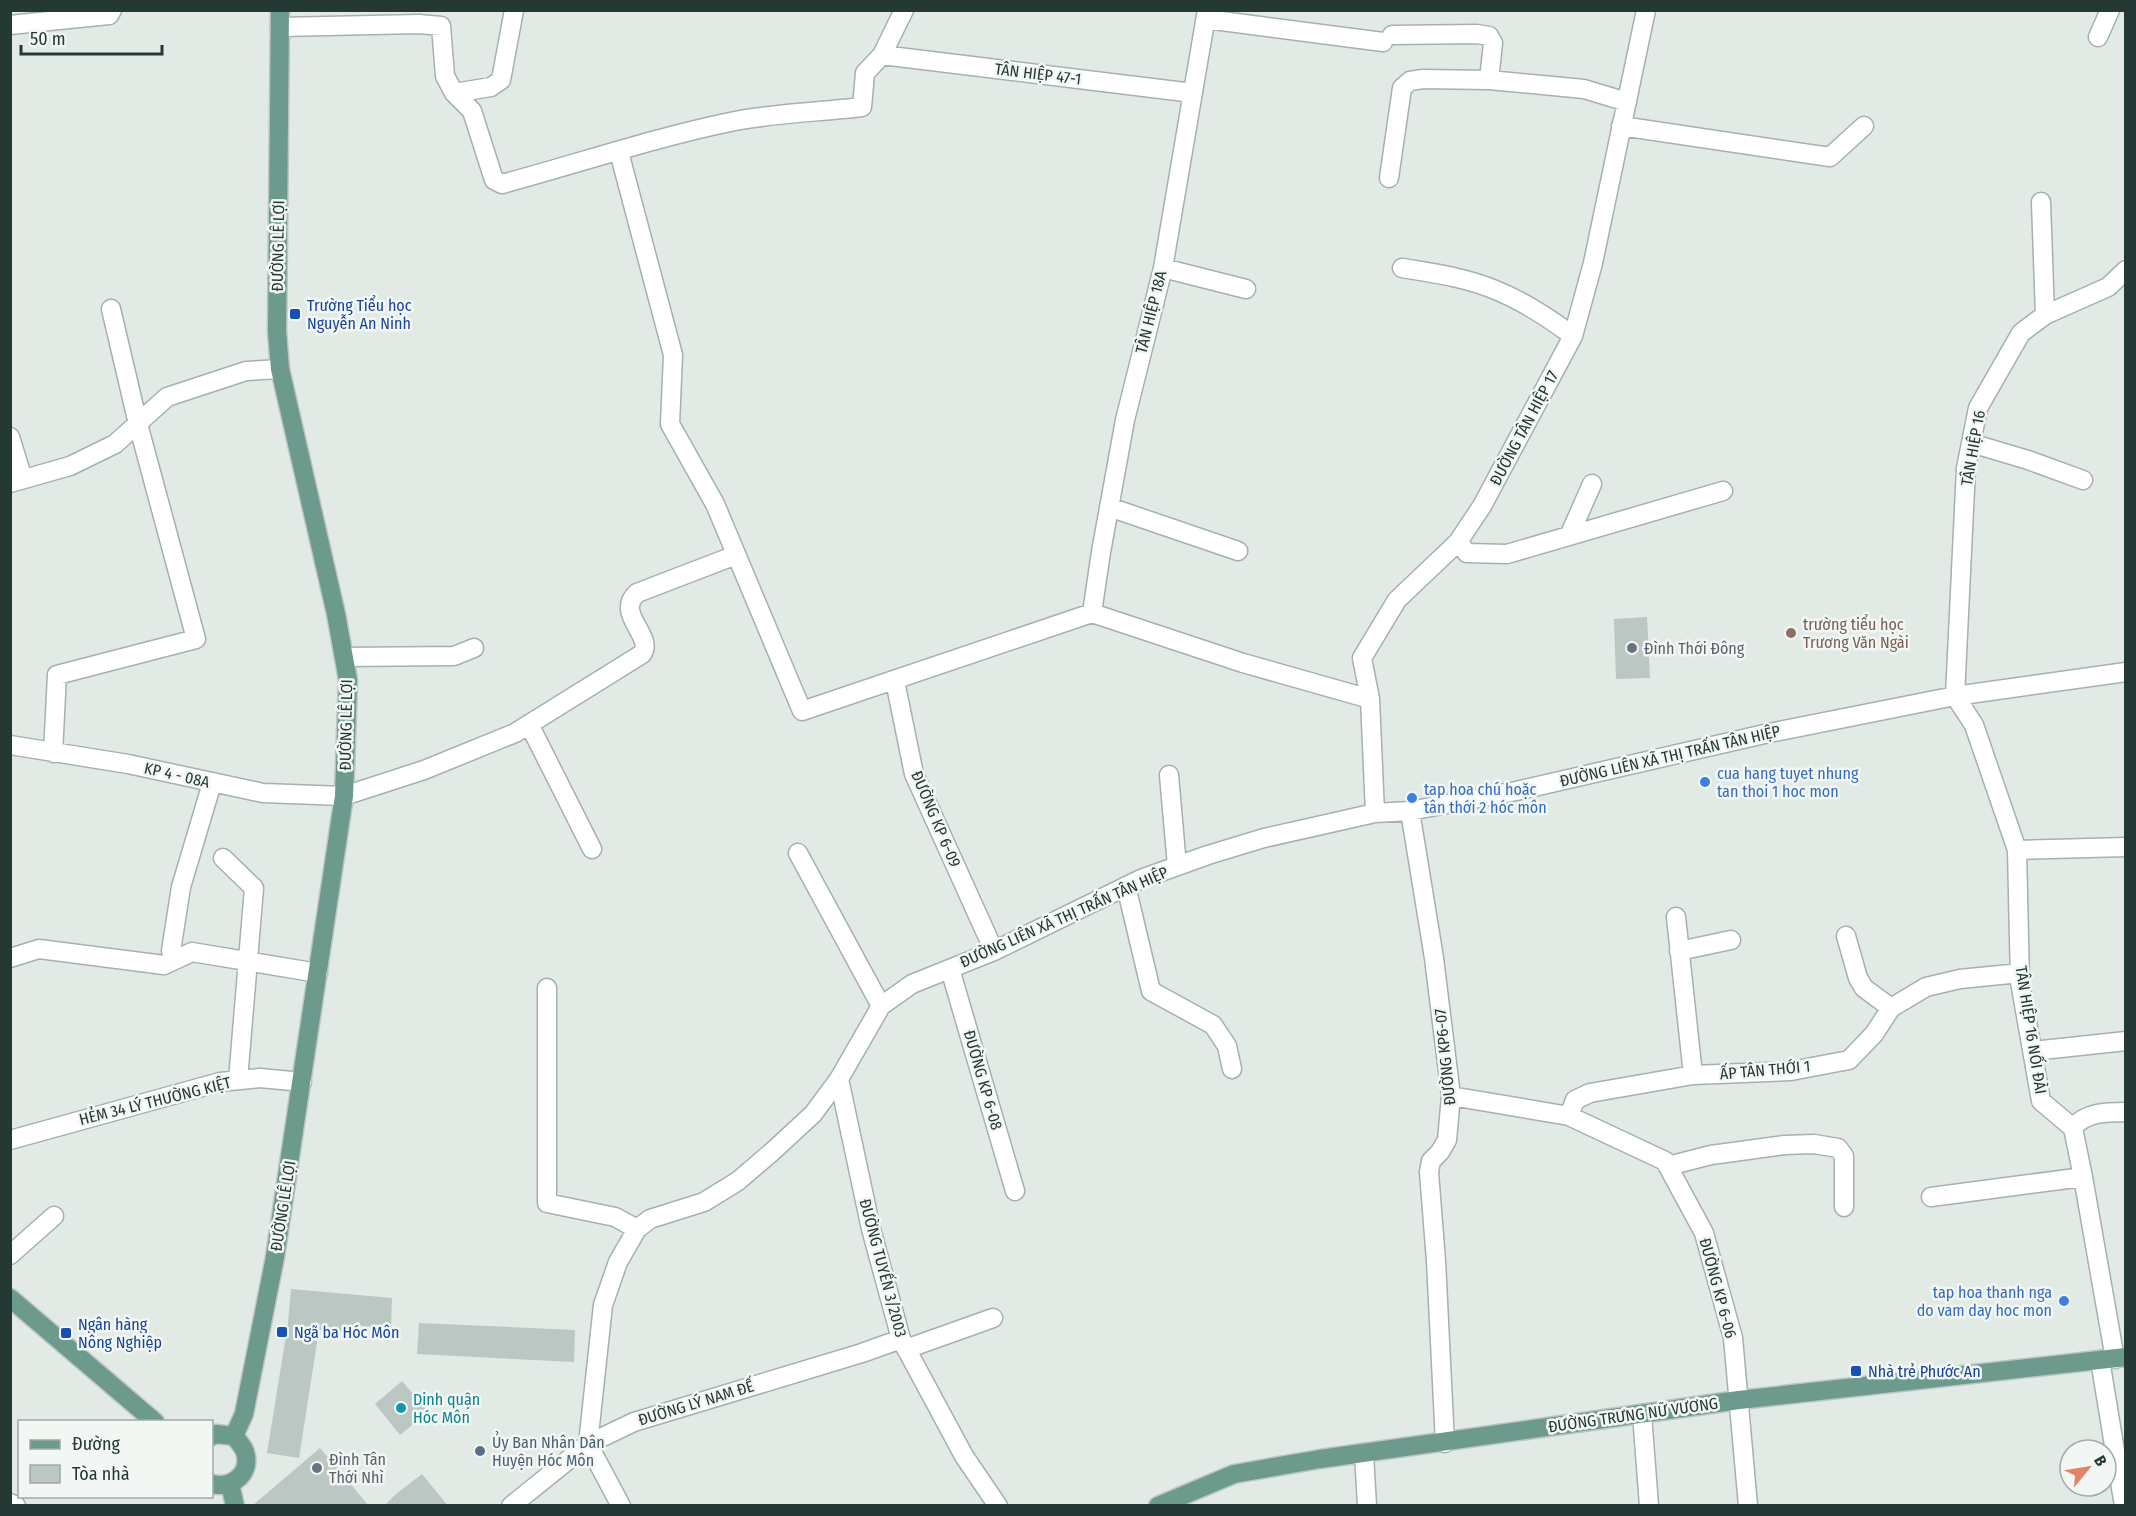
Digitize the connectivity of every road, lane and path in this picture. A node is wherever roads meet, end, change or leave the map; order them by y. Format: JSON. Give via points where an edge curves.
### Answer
{"nodes":[{"id":1,"x":112,"y":10,"type":"edge"},
{"id":2,"x":514,"y":10,"type":"edge"},
{"id":3,"x":904,"y":10,"type":"edge"},
{"id":4,"x":1646,"y":10,"type":"edge"},
{"id":5,"x":2110,"y":10,"type":"edge"},
{"id":6,"x":1207,"y":15,"type":"edge"},
{"id":7,"x":280,"y":19,"type":"edge"},
{"id":8,"x":10,"y":25,"type":"edge"},
{"id":9,"x":2098,"y":38,"type":"dead end"},
{"id":10,"x":882,"y":55,"type":"junction"},
{"id":11,"x":1489,"y":80,"type":"junction"},
{"id":12,"x":454,"y":93,"type":"junction"},
{"id":13,"x":1193,"y":93,"type":"junction"},
{"id":14,"x":1627,"y":102,"type":"junction"},
{"id":15,"x":1621,"y":126,"type":"junction"},
{"id":16,"x":1864,"y":126,"type":"dead end"},
{"id":17,"x":620,"y":152,"type":"junction"},
{"id":18,"x":1389,"y":178,"type":"dead end"},
{"id":19,"x":2041,"y":202,"type":"dead end"},
{"id":20,"x":1163,"y":268,"type":"junction"},
{"id":21,"x":1402,"y":268,"type":"dead end"},
{"id":22,"x":2126,"y":270,"type":"edge"},
{"id":23,"x":1246,"y":289,"type":"dead end"},
{"id":24,"x":111,"y":309,"type":"dead end"},
{"id":25,"x":2045,"y":315,"type":"junction"},
{"id":26,"x":1573,"y":336,"type":"junction"},
{"id":27,"x":280,"y":369,"type":"junction"},
{"id":28,"x":138,"y":424,"type":"junction"},
{"id":29,"x":10,"y":437,"type":"edge"},
{"id":30,"x":1971,"y":443,"type":"junction"},
{"id":31,"x":2082,"y":480,"type":"dead end"},
{"id":32,"x":17,"y":481,"type":"edge"},
{"id":33,"x":1592,"y":484,"type":"dead end"},
{"id":34,"x":1724,"y":491,"type":"dead end"},
{"id":35,"x":1109,"y":507,"type":"junction"},
{"id":36,"x":1569,"y":536,"type":"junction"},
{"id":37,"x":1458,"y":542,"type":"junction"},
{"id":38,"x":1238,"y":551,"type":"dead end"},
{"id":39,"x":736,"y":555,"type":"junction"},
{"id":40,"x":1092,"y":613,"type":"junction"},
{"id":41,"x":474,"y":648,"type":"dead end"},
{"id":42,"x":344,"y":657,"type":"junction"},
{"id":43,"x":2126,"y":672,"type":"edge"},
{"id":44,"x":895,"y":681,"type":"junction"},
{"id":45,"x":1954,"y":696,"type":"junction"},
{"id":46,"x":1370,"y":699,"type":"junction"},
{"id":47,"x":529,"y":724,"type":"junction"},
{"id":48,"x":10,"y":745,"type":"edge"},
{"id":49,"x":53,"y":753,"type":"junction"},
{"id":50,"x":1169,"y":775,"type":"dead end"},
{"id":51,"x":212,"y":783,"type":"junction"},
{"id":52,"x":344,"y":796,"type":"junction"},
{"id":53,"x":1410,"y":811,"type":"junction"},
{"id":54,"x":1375,"y":813,"type":"junction"},
{"id":55,"x":2126,"y":847,"type":"edge"},
{"id":56,"x":592,"y":849,"type":"dead end"},
{"id":57,"x":2017,"y":850,"type":"junction"},
{"id":58,"x":798,"y":854,"type":"dead end"},
{"id":59,"x":223,"y":858,"type":"dead end"},
{"id":60,"x":1177,"y":866,"type":"junction"},
{"id":61,"x":1126,"y":886,"type":"junction"},
{"id":62,"x":1676,"y":917,"type":"dead end"},
{"id":63,"x":1846,"y":936,"type":"dead end"},
{"id":64,"x":1731,"y":940,"type":"dead end"},
{"id":65,"x":994,"y":951,"type":"junction"},
{"id":66,"x":1679,"y":951,"type":"junction"},
{"id":67,"x":10,"y":958,"type":"edge"},
{"id":68,"x":177,"y":959,"type":"junction"},
{"id":69,"x":247,"y":961,"type":"junction"},
{"id":70,"x":950,"y":969,"type":"junction"},
{"id":71,"x":318,"y":973,"type":"junction"},
{"id":72,"x":2020,"y":973,"type":"junction"},
{"id":73,"x":547,"y":988,"type":"dead end"},
{"id":74,"x":881,"y":1006,"type":"junction"},
{"id":75,"x":1891,"y":1008,"type":"junction"},
{"id":76,"x":2126,"y":1041,"type":"edge"},
{"id":77,"x":2033,"y":1052,"type":"junction"},
{"id":78,"x":1232,"y":1069,"type":"dead end"},
{"id":79,"x":1693,"y":1075,"type":"junction"},
{"id":80,"x":839,"y":1079,"type":"junction"},
{"id":81,"x":238,"y":1080,"type":"junction"},
{"id":82,"x":302,"y":1082,"type":"junction"},
{"id":83,"x":1451,"y":1096,"type":"junction"},
{"id":84,"x":2126,"y":1112,"type":"edge"},
{"id":85,"x":1569,"y":1116,"type":"junction"},
{"id":86,"x":2073,"y":1128,"type":"junction"},
{"id":87,"x":10,"y":1140,"type":"edge"},
{"id":88,"x":1668,"y":1166,"type":"junction"},
{"id":89,"x":2083,"y":1177,"type":"junction"},
{"id":90,"x":1016,"y":1191,"type":"dead end"},
{"id":91,"x":1931,"y":1197,"type":"dead end"},
{"id":92,"x":1844,"y":1207,"type":"dead end"},
{"id":93,"x":54,"y":1216,"type":"dead end"},
{"id":94,"x":637,"y":1228,"type":"junction"},
{"id":95,"x":10,"y":1255,"type":"edge"},
{"id":96,"x":10,"y":1298,"type":"edge"},
{"id":97,"x":993,"y":1318,"type":"dead end"},
{"id":98,"x":903,"y":1344,"type":"junction"},
{"id":99,"x":2114,"y":1359,"type":"edge"},
{"id":100,"x":1739,"y":1400,"type":"junction"},
{"id":101,"x":1642,"y":1414,"type":"junction"},
{"id":102,"x":154,"y":1420,"type":"edge"},
{"id":103,"x":213,"y":1436,"type":"edge"},
{"id":104,"x":234,"y":1436,"type":"junction"},
{"id":105,"x":1445,"y":1443,"type":"junction"},
{"id":106,"x":588,"y":1444,"type":"junction"},
{"id":107,"x":1364,"y":1454,"type":"junction"},
{"id":108,"x":221,"y":1484,"type":"edge"},
{"id":109,"x":10,"y":1503,"type":"edge"},
{"id":110,"x":16,"y":1506,"type":"edge"},
{"id":111,"x":235,"y":1506,"type":"edge"},
{"id":112,"x":510,"y":1506,"type":"edge"},
{"id":113,"x":621,"y":1506,"type":"edge"},
{"id":114,"x":998,"y":1506,"type":"edge"},
{"id":115,"x":1158,"y":1506,"type":"edge"},
{"id":116,"x":1367,"y":1506,"type":"edge"},
{"id":117,"x":1648,"y":1506,"type":"edge"},
{"id":118,"x":1748,"y":1506,"type":"edge"},
{"id":119,"x":2124,"y":1506,"type":"edge"}],
"edges":[{"from":1,"to":8,"type":"street","via":[[109,15]]},
{"from":2,"to":12,"type":"street","via":[[501,80],[491,87]]},
{"from":3,"to":10,"type":"street"},
{"from":4,"to":14,"type":"street","name":"ĐƯỜNG TÂN HIỆP 17"},
{"from":5,"to":9,"type":"street"},
{"from":6,"to":11,"type":"street","via":[[1387,39],[1489,36],[1493,43]]},
{"from":6,"to":13,"type":"street","name":"TÂN HIỆP 18A"},
{"from":7,"to":12,"type":"street","via":[[437,24],[443,30],[445,76]]},
{"from":7,"to":27,"type":"main road","name":"ĐƯỜNG LÊ LỢI"},
{"from":10,"to":13,"type":"street","name":"TÂN HIỆP 47-1"},
{"from":10,"to":17,"type":"street","via":[[865,73],[862,108],[738,121],[650,141]]},
{"from":11,"to":14,"type":"street","via":[[1584,89]]},
{"from":11,"to":18,"type":"street","via":[[1423,79],[1405,84]]},
{"from":12,"to":17,"type":"street","via":[[472,111],[497,183]]},
{"from":13,"to":20,"type":"street","name":"TÂN HIỆP 18A"},
{"from":14,"to":15,"type":"street","name":"ĐƯỜNG TÂN HIỆP 17"},
{"from":15,"to":16,"type":"street","via":[[1830,157]]},
{"from":15,"to":26,"type":"street","name":"ĐƯỜNG TÂN HIỆP 17","via":[[1593,262]]},
{"from":17,"to":39,"type":"street","via":[[674,355],[670,424],[715,504]]},
{"from":19,"to":25,"type":"street"},
{"from":20,"to":23,"type":"street"},
{"from":20,"to":35,"type":"street","name":"TÂN HIỆP 18A","via":[[1125,420]]},
{"from":21,"to":26,"type":"street","via":[[1491,288]]},
{"from":22,"to":25,"type":"street","name":"TÂN HIỆP 16","via":[[2108,287]]},
{"from":24,"to":28,"type":"street"},
{"from":25,"to":30,"type":"street","name":"TÂN HIỆP 16","via":[[2020,333],[1978,408]]},
{"from":26,"to":37,"type":"street","name":"ĐƯỜNG TÂN HIỆP 17","via":[[1482,506]]},
{"from":27,"to":28,"type":"street","via":[[246,371],[167,397]]},
{"from":27,"to":42,"type":"main road","name":"ĐƯỜNG LÊ LỢI"},
{"from":28,"to":32,"type":"street","via":[[115,444],[70,466]]},
{"from":28,"to":49,"type":"street","via":[[196,639],[57,675]]},
{"from":29,"to":32,"type":"street"},
{"from":30,"to":31,"type":"street"},
{"from":30,"to":45,"type":"street","name":"TÂN HIỆP 16","via":[[1966,468]]},
{"from":33,"to":36,"type":"street"},
{"from":34,"to":36,"type":"street"},
{"from":35,"to":38,"type":"street"},
{"from":35,"to":40,"type":"street","name":"TÂN HIỆP 18A"},
{"from":36,"to":37,"type":"street","via":[[1507,554],[1467,552]]},
{"from":37,"to":46,"type":"street","name":"ĐƯỜNG TÂN HIỆP 17","via":[[1398,600],[1362,658]]},
{"from":39,"to":44,"type":"street","via":[[802,711]]},
{"from":39,"to":47,"type":"street","via":[[637,593],[630,608],[645,644],[644,651]]},
{"from":40,"to":44,"type":"street"},
{"from":40,"to":46,"type":"street","via":[[1243,663]]},
{"from":41,"to":42,"type":"street","via":[[454,656]]},
{"from":42,"to":52,"type":"main road","name":"ĐƯỜNG LÊ LỢI","via":[[348,680]]},
{"from":43,"to":45,"type":"street","name":"ĐƯỜNG LIÊN XÃ THỊ TRẤN TÂN HIỆP"},
{"from":44,"to":65,"type":"street","name":"ĐƯỜNG KP 6-09","via":[[914,774]]},
{"from":45,"to":53,"type":"street","name":"ĐƯỜNG LIÊN XÃ THỊ TRẤN TÂN HIỆP"},
{"from":45,"to":57,"type":"street","name":"TÂN HIỆP 16 NỐI ĐÀI","via":[[1974,725]]},
{"from":46,"to":54,"type":"street","name":"ĐƯỜNG TÂN HIỆP 17"},
{"from":47,"to":52,"type":"street","via":[[457,758]]},
{"from":47,"to":56,"type":"street"},
{"from":48,"to":49,"type":"street","name":"KP 4 - 08A"},
{"from":49,"to":51,"type":"street","name":"KP 4 - 08A","via":[[128,764]]},
{"from":50,"to":60,"type":"street"},
{"from":51,"to":52,"type":"street","name":"KP 4 - 08A","via":[[263,793]]},
{"from":51,"to":68,"type":"street","via":[[181,887],[171,951]]},
{"from":52,"to":71,"type":"main road","name":"ĐƯỜNG LÊ LỢI"},
{"from":53,"to":54,"type":"street","name":"ĐƯỜNG LIÊN XÃ THỊ TRẤN TÂN HIỆP"},
{"from":53,"to":83,"type":"street","name":"ĐƯỜNG KP6-07"},
{"from":54,"to":60,"type":"street","name":"ĐƯỜNG LIÊN XÃ THỊ TRẤN TÂN HIỆP","via":[[1264,838]]},
{"from":55,"to":57,"type":"street"},
{"from":57,"to":72,"type":"street","name":"TÂN HIỆP 16 NỐI ĐÀI"},
{"from":58,"to":74,"type":"street"},
{"from":59,"to":69,"type":"street","via":[[254,888]]},
{"from":60,"to":61,"type":"street","name":"ĐƯỜNG LIÊN XÃ THỊ TRẤN TÂN HIỆP"},
{"from":61,"to":65,"type":"street","name":"ĐƯỜNG LIÊN XÃ THỊ TRẤN TÂN HIỆP"},
{"from":61,"to":78,"type":"street","via":[[1151,991],[1213,1025],[1227,1046]]},
{"from":62,"to":66,"type":"street"},
{"from":63,"to":75,"type":"street","via":[[1864,988]]},
{"from":64,"to":66,"type":"street"},
{"from":65,"to":70,"type":"street","name":"ĐƯỜNG LIÊN XÃ THỊ TRẤN TÂN HIỆP"},
{"from":66,"to":79,"type":"street"},
{"from":67,"to":68,"type":"street","via":[[39,950],[164,965]]},
{"from":68,"to":69,"type":"street","via":[[192,952]]},
{"from":69,"to":71,"type":"street"},
{"from":69,"to":81,"type":"street"},
{"from":70,"to":74,"type":"street","name":"ĐƯỜNG LIÊN XÃ THỊ TRẤN TÂN HIỆP","via":[[912,984]]},
{"from":70,"to":90,"type":"street","name":"ĐƯỜNG KP 6-08"},
{"from":71,"to":82,"type":"main road","name":"ĐƯỜNG LÊ LỢI"},
{"from":72,"to":75,"type":"street","name":"ẤP TÂN THỚI 1","via":[[1926,987]]},
{"from":72,"to":77,"type":"street","name":"TÂN HIỆP 16 NỐI ĐÀI"},
{"from":73,"to":94,"type":"street","via":[[547,1203],[615,1218]]},
{"from":74,"to":80,"type":"street","name":"ĐƯỜNG LIÊN XÃ THỊ TRẤN TÂN HIỆP"},
{"from":75,"to":79,"type":"street","name":"ẤP TÂN THỚI 1","via":[[1874,1034],[1848,1060],[1791,1071]]},
{"from":76,"to":77,"type":"street"},
{"from":77,"to":86,"type":"street","name":"TÂN HIỆP 16 NỐI ĐÀI","via":[[2041,1101]]},
{"from":79,"to":85,"type":"street","name":"ẤP TÂN THỚI 1","via":[[1590,1093],[1575,1100]]},
{"from":80,"to":94,"type":"street","name":"ĐƯỜNG LIÊN XÃ THỊ TRẤN TÂN HIỆP","via":[[813,1114],[738,1181],[704,1202],[650,1219]]},
{"from":80,"to":98,"type":"street","name":"ĐƯỜNG TUYẾN 3/2003","via":[[871,1228]]},
{"from":81,"to":82,"type":"street","name":"HẺM 34 LÝ THƯỜNG KIỆT"},
{"from":81,"to":87,"type":"street","name":"HẺM 34 LÝ THƯỜNG KIỆT"},
{"from":82,"to":104,"type":"main road","name":"ĐƯỜNG LÊ LỢI","via":[[273,1268],[244,1414]]},
{"from":83,"to":85,"type":"street"},
{"from":83,"to":105,"type":"street","name":"ĐƯỜNG KP6-07","via":[[1447,1140],[1431,1161],[1429,1172]]},
{"from":84,"to":86,"type":"street","via":[[2090,1115]]},
{"from":85,"to":88,"type":"street","via":[[1665,1161]]},
{"from":86,"to":89,"type":"street"},
{"from":88,"to":92,"type":"street","via":[[1711,1155],[1785,1145],[1838,1148],[1844,1156]]},
{"from":88,"to":100,"type":"street","name":"ĐƯỜNG KP 6-06","via":[[1704,1233],[1733,1338]]},
{"from":89,"to":91,"type":"street"},
{"from":89,"to":99,"type":"street"},
{"from":93,"to":95,"type":"street"},
{"from":94,"to":106,"type":"street","via":[[618,1262],[603,1305]]},
{"from":96,"to":102,"type":"main road"},
{"from":97,"to":98,"type":"street","name":"ĐƯỜNG LÝ NAM ĐẾ"},
{"from":98,"to":106,"type":"street","name":"ĐƯỜNG LÝ NAM ĐẾ","via":[[634,1422]]},
{"from":98,"to":114,"type":"street","name":"ĐƯỜNG TUYẾN 3/2003","via":[[964,1456]]},
{"from":99,"to":100,"type":"main road","name":"ĐƯỜNG TRƯNG NỮ VƯƠNG"},
{"from":99,"to":119,"type":"street"},
{"from":100,"to":101,"type":"main road","name":"ĐƯỜNG TRƯNG NỮ VƯƠNG"},
{"from":100,"to":118,"type":"street","name":"ĐƯỜNG KP 6-06"},
{"from":101,"to":105,"type":"main road","name":"ĐƯỜNG TRƯNG NỮ VƯƠNG"},
{"from":101,"to":117,"type":"street"},
{"from":103,"to":104,"type":"main road"},
{"from":104,"to":108,"type":"main road","via":[[246,1455],[246,1464],[238,1480]]},
{"from":105,"to":107,"type":"main road","name":"ĐƯỜNG TRƯNG NỮ VƯƠNG"},
{"from":106,"to":112,"type":"street","name":"ĐƯỜNG LÝ NAM ĐẾ"},
{"from":106,"to":113,"type":"street"},
{"from":107,"to":115,"type":"main road","name":"ĐƯỜNG TRƯNG NỮ VƯƠNG","via":[[1234,1474]]},
{"from":107,"to":116,"type":"street"},
{"from":108,"to":111,"type":"main road"},
{"from":109,"to":110,"type":"street"}]}
